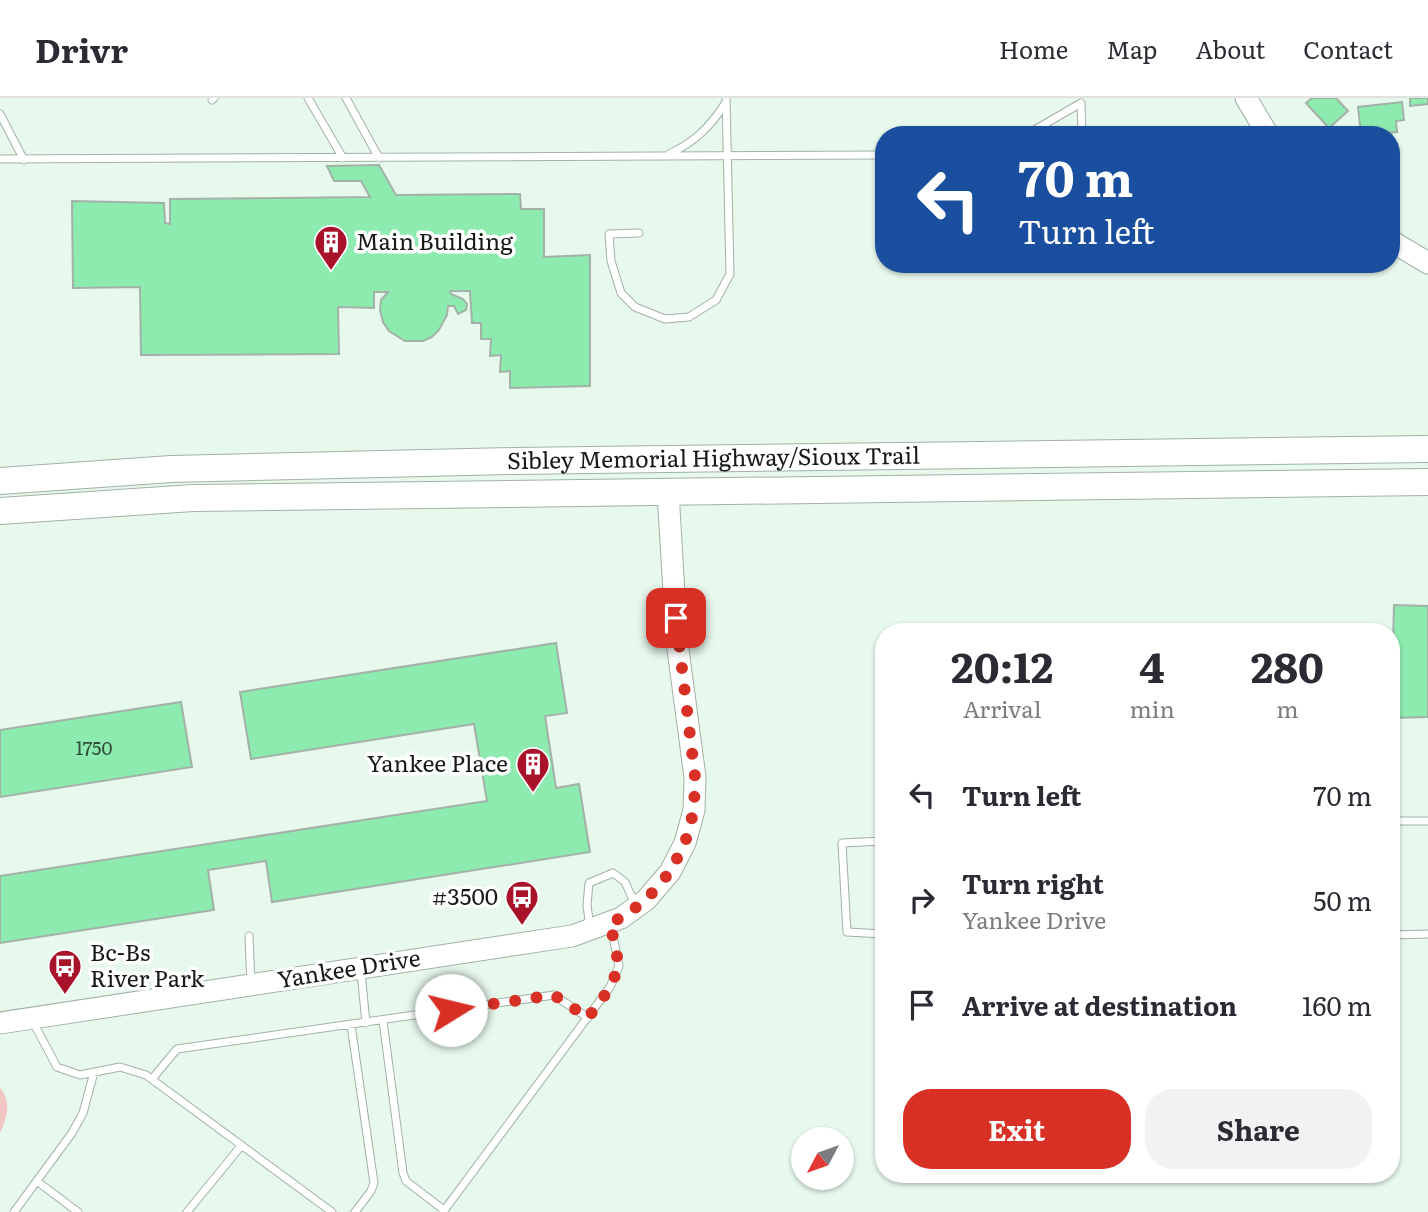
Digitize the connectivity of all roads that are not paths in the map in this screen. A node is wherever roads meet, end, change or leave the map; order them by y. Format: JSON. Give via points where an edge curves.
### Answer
{"nodes":[{"id":1,"x":308,"y":98,"type":"edge"},
{"id":2,"x":346,"y":98,"type":"edge"},
{"id":3,"x":1246,"y":98,"type":"edge"},
{"id":4,"x":726,"y":100,"type":"edge"},
{"id":5,"x":0,"y":114,"type":"edge"},
{"id":6,"x":1042,"y":126,"type":"edge"},
{"id":7,"x":1082,"y":126,"type":"edge"},
{"id":8,"x":1263,"y":126,"type":"edge"},
{"id":9,"x":665,"y":156,"type":"junction"},
{"id":10,"x":727,"y":156,"type":"junction"},
{"id":11,"x":875,"y":156,"type":"edge"},
{"id":12,"x":343,"y":158,"type":"junction"},
{"id":13,"x":379,"y":158,"type":"junction"},
{"id":14,"x":0,"y":159,"type":"edge"},
{"id":15,"x":24,"y":159,"type":"junction"},
{"id":16,"x":639,"y":233,"type":"dead end"},
{"id":17,"x":1400,"y":247,"type":"edge"},
{"id":18,"x":1428,"y":263,"type":"edge"},
{"id":19,"x":1428,"y":449,"type":"edge"},
{"id":20,"x":0,"y":481,"type":"edge"},
{"id":21,"x":1428,"y":482,"type":"edge"},
{"id":22,"x":668,"y":492,"type":"junction"},
{"id":23,"x":0,"y":511,"type":"edge"},
{"id":24,"x":1400,"y":821,"type":"edge"},
{"id":25,"x":1428,"y":821,"type":"edge"},
{"id":26,"x":875,"y":841,"type":"edge"},
{"id":27,"x":636,"y":907,"type":"junction"},
{"id":28,"x":600,"y":925,"type":"junction"},
{"id":29,"x":875,"y":933,"type":"edge"},
{"id":30,"x":1428,"y":934,"type":"edge"},
{"id":31,"x":1400,"y":935,"type":"edge"},
{"id":32,"x":249,"y":936,"type":"dead end"},
{"id":33,"x":361,"y":968,"type":"junction"},
{"id":34,"x":251,"y":984,"type":"junction"},
{"id":35,"x":31,"y":1018,"type":"junction"},
{"id":36,"x":588,"y":1018,"type":"junction"},
{"id":37,"x":383,"y":1021,"type":"junction"},
{"id":38,"x":0,"y":1023,"type":"edge"},
{"id":39,"x":366,"y":1023,"type":"junction"},
{"id":40,"x":351,"y":1025,"type":"junction"},
{"id":41,"x":94,"y":1072,"type":"junction"},
{"id":42,"x":152,"y":1079,"type":"junction"},
{"id":43,"x":241,"y":1146,"type":"junction"},
{"id":44,"x":38,"y":1182,"type":"junction"},
{"id":45,"x":444,"y":1211,"type":"edge"},
{"id":46,"x":14,"y":1212,"type":"edge"},
{"id":47,"x":78,"y":1212,"type":"edge"},
{"id":48,"x":187,"y":1212,"type":"edge"},
{"id":49,"x":332,"y":1212,"type":"edge"},
{"id":50,"x":355,"y":1212,"type":"edge"}],
"edges":[{"from":1,"to":12,"type":"lane"},
{"from":2,"to":13,"type":"lane"},
{"from":3,"to":8,"type":"street"},
{"from":4,"to":9,"type":"lane","via":[[698,137]]},
{"from":4,"to":10,"type":"lane"},
{"from":5,"to":15,"type":"lane"},
{"from":6,"to":7,"type":"lane","via":[[1082,103]]},
{"from":9,"to":10,"type":"lane"},
{"from":9,"to":13,"type":"lane"},
{"from":10,"to":11,"type":"lane"},
{"from":10,"to":16,"type":"lane","via":[[730,274],[716,300],[689,317],[665,319],[635,307],[621,293],[609,234]]},
{"from":12,"to":13,"type":"lane"},
{"from":12,"to":15,"type":"lane"},
{"from":14,"to":15,"type":"lane"},
{"from":17,"to":18,"type":"street"},
{"from":19,"to":20,"type":"highway","name":"Sibley Memorial Highway/Sioux Trail","via":[[514,461],[171,469]]},
{"from":21,"to":22,"type":"highway","name":"Sibley Memorial Highway/Sioux Trail"},
{"from":22,"to":23,"type":"highway","name":"Sibley Memorial Highway/Sioux Trail","via":[[193,498]]},
{"from":22,"to":27,"type":"street","name":"Yankee Drive","via":[[677,642],[695,777],[694,810],[685,843],[670,872]]},
{"from":24,"to":25,"type":"lane"},
{"from":26,"to":29,"type":"lane","via":[[842,843],[847,932]]},
{"from":27,"to":28,"type":"street","name":"Yankee Drive"},
{"from":27,"to":28,"type":"lane","via":[[625,882],[612,873],[589,883],[587,905]]},
{"from":28,"to":33,"type":"street","name":"Yankee Drive","via":[[572,936]]},
{"from":28,"to":36,"type":"lane","via":[[619,966],[610,988]]},
{"from":30,"to":31,"type":"lane"},
{"from":32,"to":34,"type":"lane"},
{"from":33,"to":34,"type":"street","name":"Yankee Drive"},
{"from":33,"to":39,"type":"lane"},
{"from":34,"to":35,"type":"street","name":"Yankee Drive"},
{"from":35,"to":38,"type":"street","name":"Yankee Drive"},
{"from":35,"to":41,"type":"lane","via":[[57,1067],[80,1075]]},
{"from":36,"to":37,"type":"lane","via":[[554,995]]},
{"from":36,"to":45,"type":"lane"},
{"from":37,"to":39,"type":"lane"},
{"from":37,"to":45,"type":"lane","via":[[402,1173]]},
{"from":39,"to":40,"type":"lane"},
{"from":40,"to":42,"type":"lane","via":[[177,1049]]},
{"from":40,"to":50,"type":"lane","via":[[374,1182]]},
{"from":41,"to":42,"type":"lane","via":[[120,1067]]},
{"from":41,"to":44,"type":"lane","via":[[83,1113]]},
{"from":42,"to":43,"type":"lane"},
{"from":43,"to":48,"type":"lane"},
{"from":43,"to":49,"type":"lane"},
{"from":44,"to":46,"type":"lane"},
{"from":44,"to":47,"type":"lane"}]}
